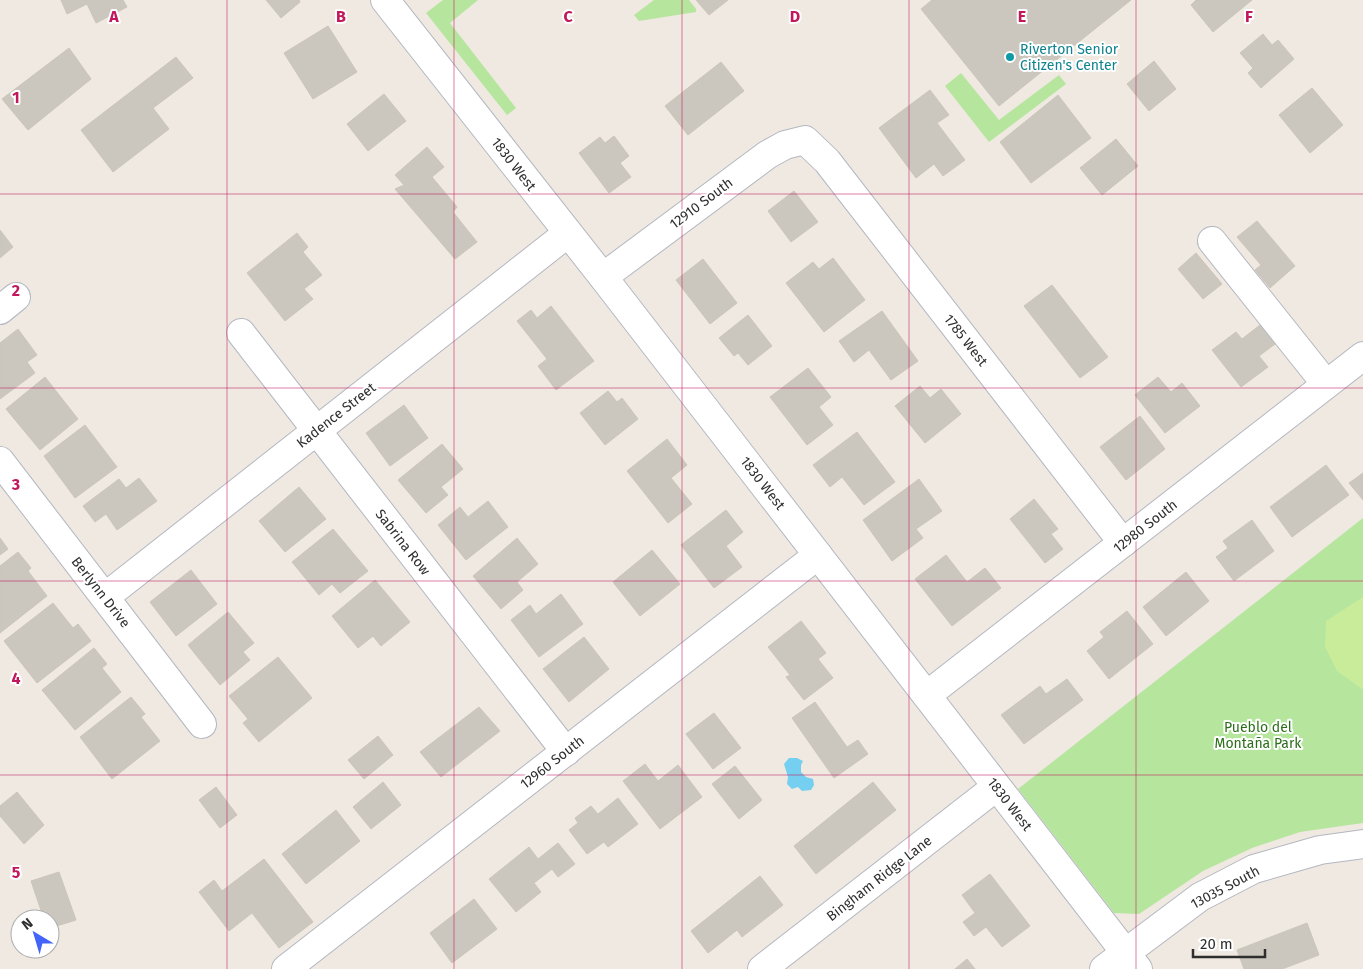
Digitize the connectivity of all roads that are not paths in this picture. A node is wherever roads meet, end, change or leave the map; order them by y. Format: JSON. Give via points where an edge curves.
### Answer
{"nodes":[{"id":1,"x":385,"y":0,"type":"edge"},
{"id":2,"x":805,"y":140,"type":"joint"},
{"id":3,"x":568,"y":233,"type":"junction"},
{"id":4,"x":1212,"y":241,"type":"dead end"},
{"id":5,"x":603,"y":277,"type":"junction"},
{"id":6,"x":241,"y":334,"type":"dead end"},
{"id":7,"x":1363,"y":356,"type":"edge"},
{"id":8,"x":1326,"y":384,"type":"junction"},
{"id":9,"x":316,"y":431,"type":"junction"},
{"id":10,"x":0,"y":461,"type":"edge"},
{"id":11,"x":1123,"y":543,"type":"junction"},
{"id":12,"x":818,"y":555,"type":"junction"},
{"id":13,"x":105,"y":597,"type":"junction"},
{"id":14,"x":927,"y":695,"type":"junction"},
{"id":15,"x":202,"y":724,"type":"dead end"},
{"id":16,"x":566,"y":752,"type":"junction"},
{"id":17,"x":996,"y":786,"type":"junction"},
{"id":18,"x":1363,"y":844,"type":"edge"},
{"id":19,"x":1122,"y":964,"type":"edge"},
{"id":20,"x":286,"y":969,"type":"edge"},
{"id":21,"x":762,"y":969,"type":"edge"}],
"edges":[{"from":1,"to":3,"type":"street","name":"1830 West"},
{"from":2,"to":5,"type":"street","name":"12910 South","via":[[785,145],[766,155]]},
{"from":2,"to":11,"type":"street","name":"1785 West","via":[[827,161]]},
{"from":3,"to":5,"type":"street","name":"1830 West"},
{"from":3,"to":9,"type":"street","name":"Kadence Street"},
{"from":4,"to":8,"type":"street"},
{"from":5,"to":12,"type":"street","name":"1830 West"},
{"from":6,"to":9,"type":"street","name":"Sabrina Row"},
{"from":7,"to":8,"type":"street","name":"12980 South"},
{"from":8,"to":11,"type":"street","name":"12980 South"},
{"from":9,"to":13,"type":"street","name":"Kadence Street"},
{"from":9,"to":16,"type":"street","name":"Sabrina Row"},
{"from":10,"to":13,"type":"street","name":"Berlynn Drive"},
{"from":11,"to":14,"type":"street","name":"12980 South"},
{"from":12,"to":14,"type":"street","name":"1830 West"},
{"from":12,"to":16,"type":"street","name":"12960 South"},
{"from":13,"to":15,"type":"street","name":"Berlynn Drive"},
{"from":14,"to":17,"type":"street","name":"1830 West"},
{"from":16,"to":20,"type":"street","name":"12960 South"},
{"from":17,"to":19,"type":"street","name":"1830 West"},
{"from":17,"to":21,"type":"street","name":"Bingham Ridge Lane"},
{"from":18,"to":19,"type":"street","name":"13035 South","via":[[1320,850],[1254,868],[1200,897]]}]}
